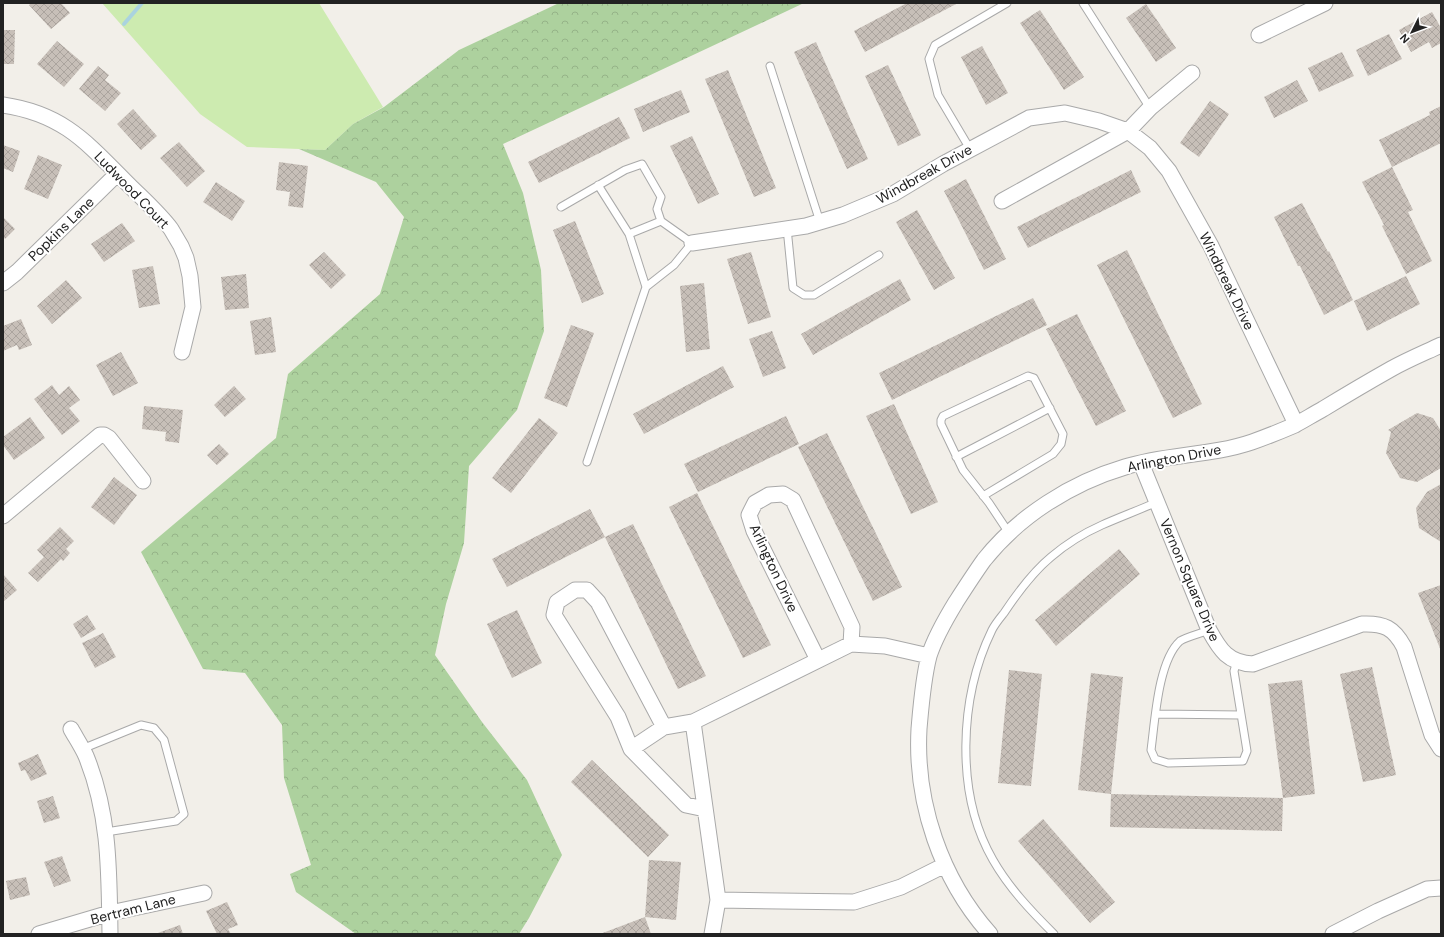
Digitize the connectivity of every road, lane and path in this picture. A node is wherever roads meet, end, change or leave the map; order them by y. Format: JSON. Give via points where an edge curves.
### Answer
{"nodes":[{"id":1,"x":1008,"y":3,"type":"edge"},
{"id":2,"x":1083,"y":3,"type":"edge"},
{"id":3,"x":1325,"y":3,"type":"edge"},
{"id":4,"x":1259,"y":35,"type":"dead end"},
{"id":5,"x":770,"y":66,"type":"dead end"},
{"id":6,"x":1192,"y":73,"type":"dead end"},
{"id":7,"x":3,"y":105,"type":"edge"},
{"id":8,"x":1150,"y":108,"type":"junction"},
{"id":9,"x":1128,"y":131,"type":"junction"},
{"id":10,"x":970,"y":149,"type":"junction"},
{"id":11,"x":117,"y":174,"type":"junction"},
{"id":12,"x":598,"y":185,"type":"junction"},
{"id":13,"x":1002,"y":201,"type":"dead end"},
{"id":14,"x":561,"y":207,"type":"dead end"},
{"id":15,"x":661,"y":221,"type":"junction"},
{"id":16,"x":820,"y":222,"type":"junction"},
{"id":17,"x":787,"y":228,"type":"junction"},
{"id":18,"x":629,"y":234,"type":"junction"},
{"id":19,"x":692,"y":244,"type":"junction"},
{"id":20,"x":879,"y":255,"type":"dead end"},
{"id":21,"x":3,"y":283,"type":"edge"},
{"id":22,"x":646,"y":288,"type":"junction"},
{"id":23,"x":1441,"y":345,"type":"edge"},
{"id":24,"x":182,"y":352,"type":"dead end"},
{"id":25,"x":1050,"y":408,"type":"junction"},
{"id":26,"x":1296,"y":424,"type":"junction"},
{"id":27,"x":956,"y":457,"type":"junction"},
{"id":28,"x":587,"y":462,"type":"dead end"},
{"id":29,"x":1141,"y":462,"type":"junction"},
{"id":30,"x":144,"y":481,"type":"dead end"},
{"id":31,"x":983,"y":496,"type":"junction"},
{"id":32,"x":1157,"y":502,"type":"junction"},
{"id":33,"x":3,"y":516,"type":"edge"},
{"id":34,"x":1009,"y":534,"type":"junction"},
{"id":35,"x":1209,"y":630,"type":"junction"},
{"id":36,"x":851,"y":644,"type":"junction"},
{"id":37,"x":929,"y":656,"type":"junction"},
{"id":38,"x":818,"y":660,"type":"junction"},
{"id":39,"x":1237,"y":661,"type":"junction"},
{"id":40,"x":1156,"y":714,"type":"junction"},
{"id":41,"x":1241,"y":715,"type":"junction"},
{"id":42,"x":693,"y":722,"type":"junction"},
{"id":43,"x":664,"y":727,"type":"junction"},
{"id":44,"x":71,"y":729,"type":"dead end"},
{"id":45,"x":82,"y":749,"type":"junction"},
{"id":46,"x":631,"y":749,"type":"junction"},
{"id":47,"x":1441,"y":749,"type":"edge"},
{"id":48,"x":705,"y":809,"type":"junction"},
{"id":49,"x":106,"y":832,"type":"junction"},
{"id":50,"x":945,"y":865,"type":"junction"},
{"id":51,"x":1441,"y":888,"type":"edge"},
{"id":52,"x":204,"y":893,"type":"dead end"},
{"id":53,"x":718,"y":900,"type":"junction"},
{"id":54,"x":110,"y":913,"type":"junction"},
{"id":55,"x":40,"y":934,"type":"edge"},
{"id":56,"x":110,"y":934,"type":"edge"},
{"id":57,"x":712,"y":934,"type":"edge"},
{"id":58,"x":990,"y":934,"type":"edge"},
{"id":59,"x":1054,"y":934,"type":"edge"},
{"id":60,"x":1334,"y":934,"type":"edge"}],
"edges":[{"from":1,"to":10,"type":"lane","via":[[935,45],[929,59],[938,95]]},
{"from":2,"to":8,"type":"lane"},
{"from":3,"to":4,"type":"street"},
{"from":5,"to":16,"type":"lane"},
{"from":6,"to":8,"type":"street"},
{"from":7,"to":11,"type":"street","name":"Ludwood Court","via":[[29,110],[62,124],[88,144]]},
{"from":8,"to":9,"type":"street"},
{"from":9,"to":10,"type":"street","name":"Windbreak Drive","via":[[1065,113],[1029,118]]},
{"from":9,"to":13,"type":"street"},
{"from":9,"to":26,"type":"street","name":"Windbreak Drive","via":[[1150,148],[1169,171],[1211,246]]},
{"from":10,"to":16,"type":"street","name":"Windbreak Drive","via":[[893,194]]},
{"from":11,"to":21,"type":"street","name":"Popkins Lane","via":[[18,272]]},
{"from":11,"to":24,"type":"street","name":"Ludwood Court","via":[[167,224],[186,258],[193,307]]},
{"from":12,"to":14,"type":"lane"},
{"from":12,"to":15,"type":"lane","via":[[642,164],[662,197],[657,209]]},
{"from":12,"to":18,"type":"lane"},
{"from":15,"to":18,"type":"lane"},
{"from":15,"to":19,"type":"lane"},
{"from":16,"to":17,"type":"street","name":"Windbreak Drive"},
{"from":17,"to":19,"type":"street","name":"Windbreak Drive"},
{"from":17,"to":20,"type":"lane","via":[[793,288],[804,295],[814,295]]},
{"from":18,"to":22,"type":"lane"},
{"from":19,"to":22,"type":"lane","via":[[674,265]]},
{"from":22,"to":28,"type":"lane"},
{"from":23,"to":26,"type":"street","name":"Arlington Drive","via":[[1392,368]]},
{"from":25,"to":27,"type":"lane"},
{"from":25,"to":27,"type":"lane","via":[[1034,378],[1028,376],[943,416],[941,424]]},
{"from":25,"to":31,"type":"lane","via":[[1063,434],[1061,444],[1053,454]]},
{"from":26,"to":29,"type":"street","name":"Arlington Drive","via":[[1237,446]]},
{"from":27,"to":31,"type":"lane"},
{"from":29,"to":32,"type":"street","name":"Vernon Square Drive"},
{"from":29,"to":34,"type":"street","name":"Arlington Drive","via":[[1088,480],[1037,510]]},
{"from":30,"to":33,"type":"street","via":[[104,434]]},
{"from":31,"to":34,"type":"lane"},
{"from":32,"to":35,"type":"street","name":"Vernon Square Drive"},
{"from":32,"to":59,"type":"lane","via":[[1100,526],[1050,558],[1018,592],[992,628],[975,680],[965,744],[966,775],[973,809],[992,859],[1011,888]]},
{"from":34,"to":37,"type":"street","name":"Arlington Drive","via":[[970,579],[940,628]]},
{"from":35,"to":39,"type":"street","name":"Vernon Square Drive","via":[[1219,648],[1228,657]]},
{"from":35,"to":40,"type":"lane","via":[[1181,641],[1169,656],[1159,690]]},
{"from":36,"to":37,"type":"street","via":[[885,646]]},
{"from":36,"to":38,"type":"street"},
{"from":36,"to":38,"type":"street","name":"Arlington Drive","via":[[852,627],[793,500],[783,494],[769,496],[755,503],[749,514],[754,531]]},
{"from":37,"to":50,"type":"street","name":"Arlington Drive","via":[[920,716],[919,765],[927,814]]},
{"from":38,"to":42,"type":"street"},
{"from":39,"to":41,"type":"lane","via":[[1234,671]]},
{"from":39,"to":47,"type":"street","name":"Vernon Square Drive","via":[[1242,664],[1253,664],[1362,624],[1377,624],[1388,628],[1398,636],[1404,647],[1432,735]]},
{"from":40,"to":41,"type":"lane"},
{"from":40,"to":41,"type":"lane","via":[[1151,750],[1155,759],[1168,763],[1243,761],[1247,751]]},
{"from":42,"to":43,"type":"street"},
{"from":42,"to":48,"type":"street"},
{"from":43,"to":46,"type":"street"},
{"from":43,"to":46,"type":"street","via":[[598,602],[587,590],[574,590],[557,602],[554,615],[618,717]]},
{"from":44,"to":45,"type":"street"},
{"from":45,"to":49,"type":"street","via":[[98,792]]},
{"from":45,"to":49,"type":"lane","via":[[141,725],[154,728],[164,740],[184,814],[176,821]]},
{"from":46,"to":48,"type":"street","via":[[686,805]]},
{"from":48,"to":53,"type":"street"},
{"from":49,"to":54,"type":"street"},
{"from":50,"to":53,"type":"street","via":[[901,887],[854,902]]},
{"from":50,"to":58,"type":"street","name":"Arlington Drive","via":[[965,902]]},
{"from":51,"to":60,"type":"street","via":[[1427,889]]},
{"from":52,"to":54,"type":"street","name":"Bertram Lane"},
{"from":53,"to":57,"type":"street"},
{"from":54,"to":55,"type":"street","name":"Bertram Lane"},
{"from":54,"to":56,"type":"street"}]}
